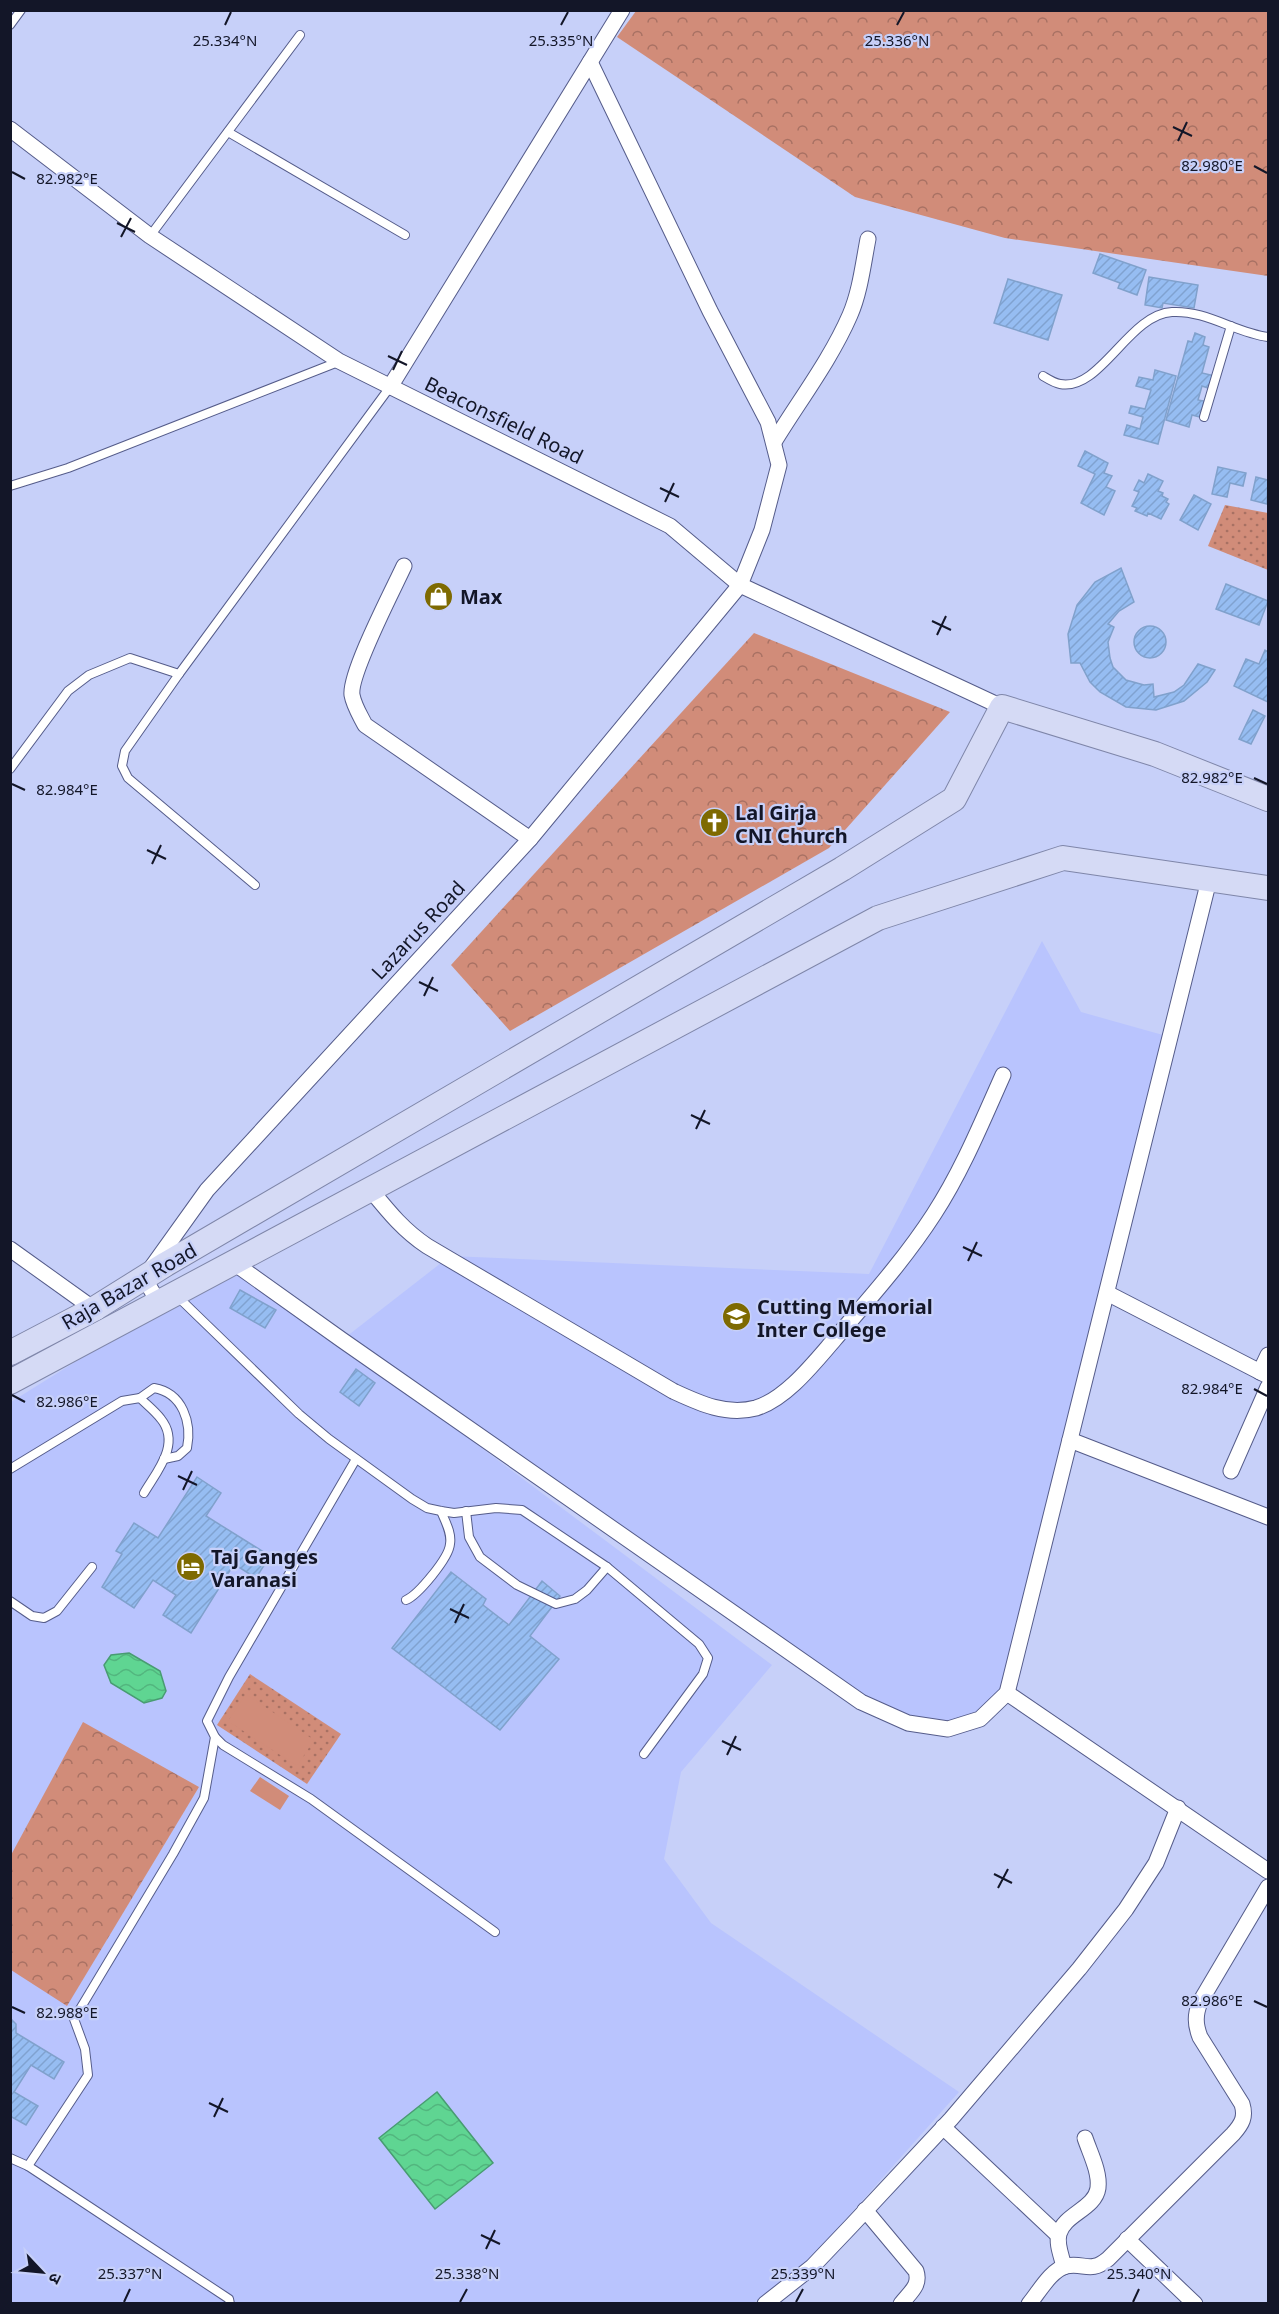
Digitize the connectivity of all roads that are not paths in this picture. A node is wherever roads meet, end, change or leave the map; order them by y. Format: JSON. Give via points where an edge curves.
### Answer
{"nodes":[{"id":1,"x":21,"y":10,"type":"edge"},
{"id":2,"x":622,"y":10,"type":"edge"},
{"id":3,"x":10,"y":25,"type":"edge"},
{"id":4,"x":300,"y":34,"type":"dead end"},
{"id":5,"x":590,"y":62,"type":"junction"},
{"id":6,"x":10,"y":129,"type":"edge"},
{"id":7,"x":228,"y":132,"type":"junction"},
{"id":8,"x":405,"y":235,"type":"dead end"},
{"id":9,"x":150,"y":236,"type":"junction"},
{"id":10,"x":868,"y":240,"type":"dead end"},
{"id":11,"x":1232,"y":326,"type":"junction"},
{"id":12,"x":1269,"y":337,"type":"edge"},
{"id":13,"x":339,"y":361,"type":"junction"},
{"id":14,"x":1043,"y":376,"type":"dead end"},
{"id":15,"x":390,"y":387,"type":"junction"},
{"id":16,"x":1204,"y":417,"type":"dead end"},
{"id":17,"x":774,"y":441,"type":"junction"},
{"id":18,"x":10,"y":486,"type":"edge"},
{"id":19,"x":404,"y":566,"type":"dead end"},
{"id":20,"x":740,"y":585,"type":"junction"},
{"id":21,"x":179,"y":674,"type":"junction"},
{"id":22,"x":1002,"y":707,"type":"junction"},
{"id":23,"x":10,"y":769,"type":"edge"},
{"id":24,"x":1269,"y":800,"type":"edge"},
{"id":25,"x":530,"y":838,"type":"junction"},
{"id":26,"x":1209,"y":880,"type":"junction"},
{"id":27,"x":255,"y":885,"type":"dead end"},
{"id":28,"x":1269,"y":888,"type":"edge"},
{"id":29,"x":1003,"y":1075,"type":"dead end"},
{"id":30,"x":370,"y":1189,"type":"junction"},
{"id":31,"x":10,"y":1249,"type":"edge"},
{"id":32,"x":234,"y":1263,"type":"junction"},
{"id":33,"x":144,"y":1278,"type":"junction"},
{"id":34,"x":1107,"y":1293,"type":"junction"},
{"id":35,"x":167,"y":1298,"type":"junction"},
{"id":36,"x":94,"y":1309,"type":"junction"},
{"id":37,"x":117,"y":1325,"type":"junction"},
{"id":38,"x":10,"y":1353,"type":"edge"},
{"id":39,"x":1269,"y":1354,"type":"edge"},
{"id":40,"x":1264,"y":1374,"type":"edge"},
{"id":41,"x":10,"y":1382,"type":"edge"},
{"id":42,"x":1269,"y":1387,"type":"edge"},
{"id":43,"x":140,"y":1398,"type":"junction"},
{"id":44,"x":1070,"y":1440,"type":"junction"},
{"id":45,"x":164,"y":1459,"type":"junction"},
{"id":46,"x":356,"y":1459,"type":"junction"},
{"id":47,"x":10,"y":1469,"type":"edge"},
{"id":48,"x":1231,"y":1471,"type":"dead end"},
{"id":49,"x":144,"y":1493,"type":"dead end"},
{"id":50,"x":441,"y":1511,"type":"junction"},
{"id":51,"x":466,"y":1511,"type":"junction"},
{"id":52,"x":1269,"y":1517,"type":"edge"},
{"id":53,"x":607,"y":1567,"type":"junction"},
{"id":54,"x":92,"y":1568,"type":"dead end"},
{"id":55,"x":406,"y":1600,"type":"dead end"},
{"id":56,"x":10,"y":1601,"type":"edge"},
{"id":57,"x":1007,"y":1693,"type":"junction"},
{"id":58,"x":215,"y":1737,"type":"junction"},
{"id":59,"x":644,"y":1754,"type":"dead end"},
{"id":60,"x":1178,"y":1808,"type":"junction"},
{"id":61,"x":1269,"y":1871,"type":"edge"},
{"id":62,"x":1269,"y":1887,"type":"edge"},
{"id":63,"x":495,"y":1932,"type":"dead end"},
{"id":64,"x":943,"y":2127,"type":"junction"},
{"id":65,"x":1085,"y":2138,"type":"dead end"},
{"id":66,"x":10,"y":2158,"type":"edge"},
{"id":67,"x":28,"y":2166,"type":"junction"},
{"id":68,"x":865,"y":2210,"type":"junction"},
{"id":69,"x":1058,"y":2235,"type":"junction"},
{"id":70,"x":1127,"y":2239,"type":"junction"},
{"id":71,"x":1064,"y":2267,"type":"junction"},
{"id":72,"x":230,"y":2304,"type":"edge"},
{"id":73,"x":765,"y":2304,"type":"edge"},
{"id":74,"x":901,"y":2304,"type":"edge"},
{"id":75,"x":1029,"y":2304,"type":"edge"},
{"id":76,"x":1195,"y":2304,"type":"edge"}],
"edges":[{"from":1,"to":3,"type":"lane"},
{"from":2,"to":5,"type":"street"},
{"from":4,"to":7,"type":"lane"},
{"from":5,"to":15,"type":"street"},
{"from":5,"to":17,"type":"street","name":"Lazarus Road"},
{"from":6,"to":9,"type":"street","name":"Beaconsfield Road"},
{"from":7,"to":8,"type":"lane"},
{"from":7,"to":9,"type":"lane"},
{"from":9,"to":13,"type":"street","name":"Beaconsfield Road"},
{"from":10,"to":17,"type":"street","via":[[850,315]]},
{"from":11,"to":12,"type":"lane"},
{"from":11,"to":14,"type":"lane","via":[[1200,315],[1171,312],[1151,317],[1090,375],[1061,384]]},
{"from":11,"to":16,"type":"lane"},
{"from":13,"to":15,"type":"street","name":"Beaconsfield Road"},
{"from":13,"to":18,"type":"lane","via":[[68,468]]},
{"from":15,"to":20,"type":"street","name":"Beaconsfield Road","via":[[670,526]]},
{"from":15,"to":21,"type":"lane"},
{"from":17,"to":20,"type":"street","name":"Lazarus Road","via":[[779,465],[762,530]]},
{"from":19,"to":25,"type":"street","via":[[362,656],[351,693],[355,706],[365,725]]},
{"from":20,"to":22,"type":"street","name":"Beaconsfield Road"},
{"from":20,"to":25,"type":"street","name":"Lazarus Road"},
{"from":21,"to":23,"type":"lane","via":[[130,658],[89,675],[68,691]]},
{"from":21,"to":27,"type":"lane","via":[[126,751],[122,766],[128,778]]},
{"from":22,"to":24,"type":"main road","via":[[1155,754]]},
{"from":22,"to":33,"type":"main road","name":"Raja Bazar Road","via":[[954,799],[842,869]]},
{"from":25,"to":33,"type":"street","name":"Lazarus Road","via":[[207,1190]]},
{"from":26,"to":28,"type":"main road","name":"Raja Bazar Road"},
{"from":26,"to":30,"type":"main road","name":"Raja Bazar Road","via":[[1063,858],[878,918]]},
{"from":26,"to":34,"type":"street"},
{"from":29,"to":30,"type":"street","via":[[965,1159],[934,1214],[889,1275],[807,1372],[777,1398],[756,1408],[731,1411],[704,1405],[673,1391],[427,1246],[395,1221]]},
{"from":30,"to":32,"type":"main road","name":"Raja Bazar Road"},
{"from":31,"to":36,"type":"street"},
{"from":32,"to":35,"type":"main road","name":"Raja Bazar Road"},
{"from":32,"to":57,"type":"street","via":[[861,1702],[908,1723],[948,1729],[980,1719]]},
{"from":33,"to":35,"type":"street"},
{"from":33,"to":36,"type":"main road","name":"Raja Bazar Road"},
{"from":34,"to":40,"type":"street"},
{"from":34,"to":44,"type":"street"},
{"from":35,"to":37,"type":"main road","name":"Raja Bazar Road"},
{"from":35,"to":46,"type":"lane"},
{"from":36,"to":37,"type":"street"},
{"from":36,"to":38,"type":"main road","name":"Raja Bazar Road"},
{"from":37,"to":41,"type":"main road","name":"Raja Bazar Road"},
{"from":39,"to":40,"type":"street"},
{"from":42,"to":48,"type":"street"},
{"from":43,"to":45,"type":"lane","via":[[168,1431],[170,1448]]},
{"from":43,"to":45,"type":"lane","via":[[154,1388],[164,1389],[184,1410],[190,1431],[187,1448],[178,1456]]},
{"from":43,"to":47,"type":"lane","via":[[122,1401]]},
{"from":44,"to":52,"type":"street"},
{"from":44,"to":57,"type":"street"},
{"from":45,"to":49,"type":"lane"},
{"from":46,"to":50,"type":"lane","via":[[412,1499]]},
{"from":46,"to":58,"type":"lane","via":[[229,1677],[207,1721]]},
{"from":50,"to":51,"type":"lane"},
{"from":50,"to":55,"type":"lane","via":[[451,1545],[414,1596]]},
{"from":51,"to":53,"type":"lane","via":[[522,1509]]},
{"from":51,"to":53,"type":"lane","via":[[469,1537],[480,1557],[517,1585],[556,1604],[575,1599]]},
{"from":53,"to":59,"type":"lane","via":[[699,1644],[708,1658],[703,1674]]},
{"from":54,"to":56,"type":"lane","via":[[57,1611],[44,1618],[32,1616]]},
{"from":57,"to":60,"type":"street"},
{"from":58,"to":63,"type":"lane","via":[[310,1799]]},
{"from":58,"to":67,"type":"lane","via":[[204,1798],[74,2019],[85,2049],[88,2075]]},
{"from":60,"to":61,"type":"street"},
{"from":60,"to":64,"type":"street","via":[[1156,1863],[1126,1909]]},
{"from":62,"to":70,"type":"street","via":[[1196,2013],[1200,2037],[1242,2104],[1242,2121]]},
{"from":64,"to":68,"type":"street"},
{"from":64,"to":69,"type":"street"},
{"from":65,"to":69,"type":"street","via":[[1097,2178],[1097,2192]]},
{"from":66,"to":67,"type":"lane"},
{"from":67,"to":72,"type":"lane","via":[[229,2299]]},
{"from":68,"to":73,"type":"street","via":[[812,2267]]},
{"from":68,"to":74,"type":"street","via":[[916,2271],[915,2288]]},
{"from":69,"to":71,"type":"street"},
{"from":70,"to":71,"type":"street","via":[[1100,2265]]},
{"from":70,"to":76,"type":"street"},
{"from":71,"to":75,"type":"street"}]}
